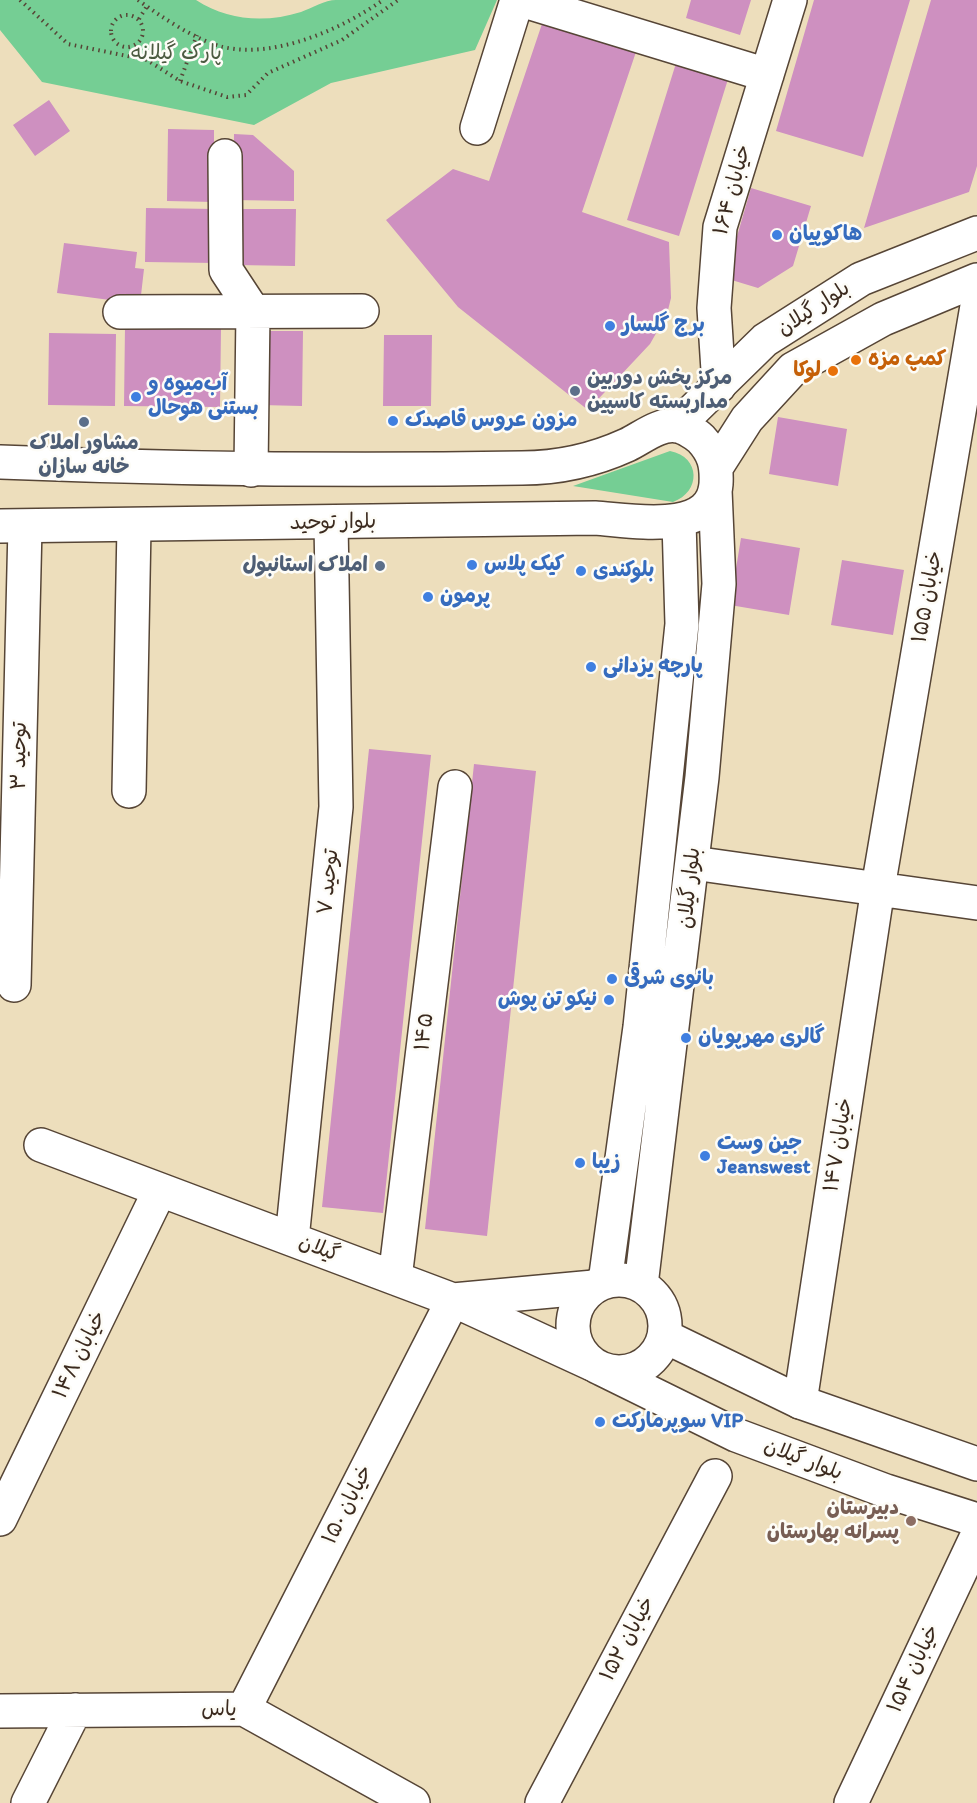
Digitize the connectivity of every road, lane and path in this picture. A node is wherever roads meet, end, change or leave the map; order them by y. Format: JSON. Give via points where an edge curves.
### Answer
{"nodes":[{"id":1,"x":20,"y":0,"type":"edge"},
{"id":2,"x":138,"y":0,"type":"edge"},
{"id":3,"x":383,"y":0,"type":"edge"},
{"id":4,"x":398,"y":0,"type":"edge"},
{"id":5,"x":519,"y":0,"type":"edge"},
{"id":6,"x":790,"y":0,"type":"edge"},
{"id":7,"x":147,"y":6,"type":"junction"},
{"id":8,"x":139,"y":19,"type":"junction"},
{"id":9,"x":197,"y":35,"type":"junction"},
{"id":10,"x":118,"y":45,"type":"junction"},
{"id":11,"x":116,"y":54,"type":"junction"},
{"id":12,"x":768,"y":75,"type":"junction"},
{"id":13,"x":180,"y":81,"type":"junction"},
{"id":14,"x":477,"y":128,"type":"dead end"},
{"id":15,"x":225,"y":156,"type":"dead end"},
{"id":16,"x":977,"y":233,"type":"edge"},
{"id":17,"x":977,"y":280,"type":"edge"},
{"id":18,"x":977,"y":306,"type":"edge"},
{"id":19,"x":254,"y":311,"type":"junction"},
{"id":20,"x":362,"y":311,"type":"dead end"},
{"id":21,"x":120,"y":312,"type":"dead end"},
{"id":22,"x":719,"y":386,"type":"junction"},
{"id":23,"x":677,"y":426,"type":"junction"},
{"id":24,"x":0,"y":462,"type":"edge"},
{"id":25,"x":251,"y":470,"type":"junction"},
{"id":26,"x":716,"y":478,"type":"junction"},
{"id":27,"x":672,"y":522,"type":"junction"},
{"id":28,"x":331,"y":523,"type":"junction"},
{"id":29,"x":13,"y":526,"type":"edge"},
{"id":30,"x":134,"y":526,"type":"junction"},
{"id":31,"x":455,"y":787,"type":"dead end"},
{"id":32,"x":129,"y":791,"type":"dead end"},
{"id":33,"x":693,"y":863,"type":"junction"},
{"id":34,"x":878,"y":888,"type":"junction"},
{"id":35,"x":977,"y":903,"type":"edge"},
{"id":36,"x":14,"y":986,"type":"dead end"},
{"id":37,"x":41,"y":1145,"type":"dead end"},
{"id":38,"x":160,"y":1190,"type":"junction"},
{"id":39,"x":292,"y":1239,"type":"junction"},
{"id":40,"x":395,"y":1278,"type":"junction"},
{"id":41,"x":600,"y":1285,"type":"junction"},
{"id":42,"x":641,"y":1285,"type":"junction"},
{"id":43,"x":453,"y":1300,"type":"junction"},
{"id":44,"x":664,"y":1336,"type":"junction"},
{"id":45,"x":597,"y":1367,"type":"junction"},
{"id":46,"x":800,"y":1402,"type":"junction"},
{"id":47,"x":977,"y":1464,"type":"edge"},
{"id":48,"x":715,"y":1476,"type":"dead end"},
{"id":49,"x":0,"y":1519,"type":"edge"},
{"id":50,"x":977,"y":1520,"type":"edge"},
{"id":51,"x":977,"y":1536,"type":"edge"},
{"id":52,"x":244,"y":1709,"type":"junction"},
{"id":53,"x":75,"y":1710,"type":"junction"},
{"id":54,"x":0,"y":1711,"type":"edge"},
{"id":55,"x":393,"y":1798,"type":"edge"},
{"id":56,"x":28,"y":1803,"type":"edge"},
{"id":57,"x":542,"y":1803,"type":"edge"},
{"id":58,"x":851,"y":1803,"type":"edge"}],
"edges":[{"from":1,"to":11,"type":"path","via":[[68,44]]},
{"from":2,"to":7,"type":"path"},
{"from":3,"to":9,"type":"path","via":[[341,27],[294,43],[223,47]]},
{"from":4,"to":13,"type":"path","via":[[342,40],[268,73],[246,95],[226,97]]},
{"from":5,"to":12,"type":"street"},
{"from":5,"to":14,"type":"street"},
{"from":6,"to":12,"type":"street","name":"۱۶۴ خیابان"},
{"from":7,"to":8,"type":"path"},
{"from":7,"to":9,"type":"path"},
{"from":8,"to":10,"type":"path","via":[[143,35],[139,43],[133,47]]},
{"from":8,"to":10,"type":"path","via":[[121,15],[114,21],[112,38]]},
{"from":9,"to":13,"type":"path"},
{"from":10,"to":11,"type":"path"},
{"from":11,"to":13,"type":"path","via":[[147,60]]},
{"from":12,"to":22,"type":"street","name":"۱۶۴ خیابان","via":[[720,227],[714,308]]},
{"from":15,"to":19,"type":"street","via":[[226,270]]},
{"from":16,"to":22,"type":"street","name":"بلوار گیلان","via":[[861,279],[765,340]]},
{"from":17,"to":26,"type":"street","name":"بلوار گیلان","via":[[883,319],[793,369],[747,418]]},
{"from":18,"to":34,"type":"street","name":"خیابان ۱۵۵"},
{"from":19,"to":20,"type":"street"},
{"from":19,"to":21,"type":"street"},
{"from":19,"to":25,"type":"street"},
{"from":22,"to":23,"type":"street","name":"بلوار گیلان"},
{"from":23,"to":25,"type":"street","via":[[654,430],[626,446],[557,468]]},
{"from":23,"to":26,"type":"street","via":[[698,435],[710,448]]},
{"from":24,"to":25,"type":"street"},
{"from":26,"to":27,"type":"street","via":[[706,506],[693,516]]},
{"from":26,"to":33,"type":"street","name":"بلوار گیلان","via":[[718,584]]},
{"from":27,"to":28,"type":"street","name":"بلوار توحید","via":[[595,518]]},
{"from":27,"to":41,"type":"street","name":"بلوار گیلان","via":[[682,624],[640,1028]]},
{"from":28,"to":30,"type":"street","name":"بلوار توحید"},
{"from":28,"to":39,"type":"street","name":"توحید ۷","via":[[336,807]]},
{"from":29,"to":30,"type":"street","name":"بلوار توحید"},
{"from":29,"to":36,"type":"street","name":"توحید ۳"},
{"from":30,"to":32,"type":"street"},
{"from":31,"to":40,"type":"street","name":"۱۴۵"},
{"from":33,"to":34,"type":"street"},
{"from":33,"to":42,"type":"street","name":"بلوار گیلان"},
{"from":34,"to":35,"type":"street"},
{"from":34,"to":46,"type":"street","name":"خیابان ۱۴۷"},
{"from":37,"to":38,"type":"street","name":"گیلان"},
{"from":38,"to":39,"type":"street","name":"گیلان"},
{"from":38,"to":49,"type":"street","name":"خیابان ۱۴۸"},
{"from":39,"to":40,"type":"street","name":"گیلان"},
{"from":40,"to":43,"type":"street","name":"گیلان"},
{"from":41,"to":42,"type":"street","via":[[630,1281]]},
{"from":41,"to":43,"type":"street"},
{"from":41,"to":45,"type":"street","via":[[583,1297],[573,1325],[582,1354]]},
{"from":42,"to":44,"type":"street","via":[[656,1298],[664,1316]]},
{"from":43,"to":45,"type":"street","name":"گیلان"},
{"from":43,"to":52,"type":"street","name":"خیابان ۱۵۰"},
{"from":44,"to":45,"type":"street","via":[[658,1351],[633,1370],[618,1373]]},
{"from":44,"to":46,"type":"street"},
{"from":45,"to":50,"type":"street","name":"بلوار گیلان","via":[[736,1435]]},
{"from":46,"to":47,"type":"street"},
{"from":48,"to":57,"type":"street","name":"خیابان ۱۵۲"},
{"from":51,"to":58,"type":"street","name":"خیابان ۱۵۴"},
{"from":52,"to":53,"type":"street","name":"یاس"},
{"from":52,"to":55,"type":"street","name":"یاس"},
{"from":53,"to":54,"type":"street","name":"یاس"},
{"from":53,"to":56,"type":"street"}]}
